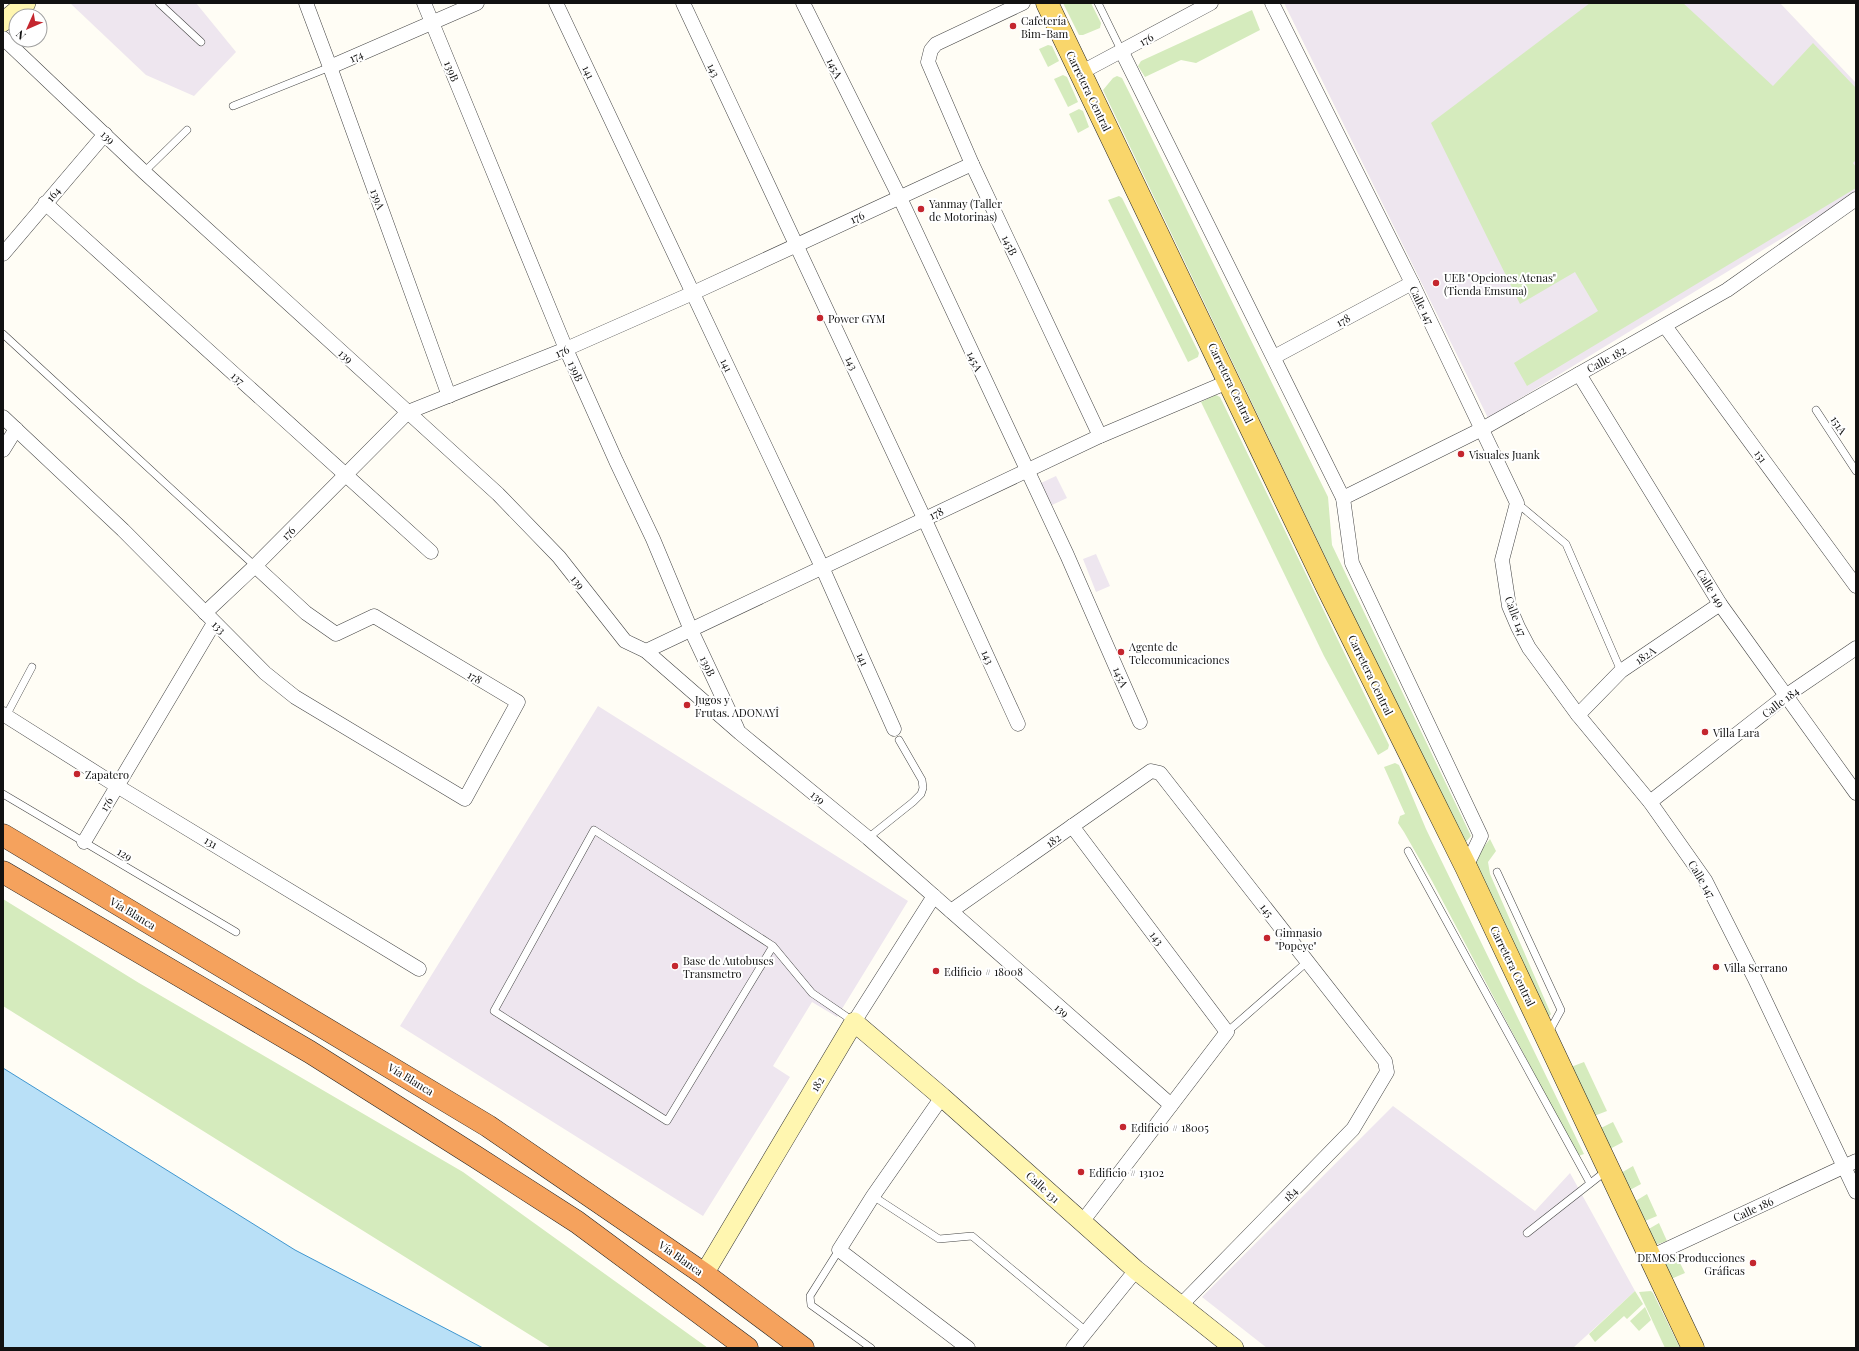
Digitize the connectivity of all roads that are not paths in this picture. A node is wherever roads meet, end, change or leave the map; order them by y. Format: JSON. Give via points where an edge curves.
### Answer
{"nodes":[{"id":1,"x":26,"y":3,"type":"edge"},
{"id":2,"x":159,"y":3,"type":"edge"},
{"id":3,"x":306,"y":3,"type":"edge"},
{"id":4,"x":424,"y":3,"type":"edge"},
{"id":5,"x":477,"y":3,"type":"edge"},
{"id":6,"x":556,"y":3,"type":"edge"},
{"id":7,"x":683,"y":3,"type":"edge"},
{"id":8,"x":803,"y":3,"type":"edge"},
{"id":9,"x":1023,"y":3,"type":"edge"},
{"id":10,"x":1047,"y":3,"type":"edge"},
{"id":11,"x":1098,"y":3,"type":"edge"},
{"id":12,"x":1211,"y":3,"type":"edge"},
{"id":13,"x":1272,"y":3,"type":"edge"},
{"id":14,"x":3,"y":22,"type":"edge"},
{"id":15,"x":432,"y":23,"type":"junction"},
{"id":16,"x":3,"y":38,"type":"edge"},
{"id":17,"x":201,"y":42,"type":"dead end"},
{"id":18,"x":1122,"y":52,"type":"junction"},
{"id":19,"x":330,"y":67,"type":"junction"},
{"id":20,"x":1080,"y":73,"type":"junction"},
{"id":21,"x":233,"y":106,"type":"dead end"},
{"id":22,"x":187,"y":130,"type":"dead end"},
{"id":23,"x":105,"y":134,"type":"junction"},
{"id":24,"x":972,"y":164,"type":"junction"},
{"id":25,"x":144,"y":172,"type":"junction"},
{"id":26,"x":900,"y":198,"type":"junction"},
{"id":27,"x":1856,"y":199,"type":"edge"},
{"id":28,"x":45,"y":203,"type":"junction"},
{"id":29,"x":796,"y":244,"type":"junction"},
{"id":30,"x":3,"y":254,"type":"edge"},
{"id":31,"x":1412,"y":283,"type":"junction"},
{"id":32,"x":693,"y":293,"type":"junction"},
{"id":33,"x":1665,"y":326,"type":"junction"},
{"id":34,"x":3,"y":334,"type":"edge"},
{"id":35,"x":566,"y":349,"type":"junction"},
{"id":36,"x":1274,"y":357,"type":"junction"},
{"id":37,"x":1579,"y":374,"type":"junction"},
{"id":38,"x":1230,"y":381,"type":"junction"},
{"id":39,"x":449,"y":396,"type":"junction"},
{"id":40,"x":1816,"y":410,"type":"dead end"},
{"id":41,"x":408,"y":412,"type":"junction"},
{"id":42,"x":3,"y":417,"type":"edge"},
{"id":43,"x":16,"y":429,"type":"junction"},
{"id":44,"x":1482,"y":429,"type":"junction"},
{"id":45,"x":1100,"y":436,"type":"junction"},
{"id":46,"x":3,"y":450,"type":"edge"},
{"id":47,"x":1027,"y":471,"type":"junction"},
{"id":48,"x":1856,"y":472,"type":"edge"},
{"id":49,"x":346,"y":476,"type":"junction"},
{"id":50,"x":1343,"y":498,"type":"junction"},
{"id":51,"x":1517,"y":503,"type":"junction"},
{"id":52,"x":924,"y":518,"type":"junction"},
{"id":53,"x":430,"y":552,"type":"dead end"},
{"id":54,"x":255,"y":566,"type":"junction"},
{"id":55,"x":822,"y":567,"type":"junction"},
{"id":56,"x":1856,"y":586,"type":"edge"},
{"id":57,"x":1720,"y":604,"type":"junction"},
{"id":58,"x":210,"y":618,"type":"junction"},
{"id":59,"x":692,"y":630,"type":"junction"},
{"id":60,"x":1856,"y":648,"type":"edge"},
{"id":61,"x":646,"y":651,"type":"junction"},
{"id":62,"x":32,"y":667,"type":"dead end"},
{"id":63,"x":1621,"y":671,"type":"junction"},
{"id":64,"x":1787,"y":695,"type":"junction"},
{"id":65,"x":4,"y":715,"type":"edge"},
{"id":66,"x":1578,"y":715,"type":"junction"},
{"id":67,"x":1140,"y":722,"type":"dead end"},
{"id":68,"x":1018,"y":724,"type":"dead end"},
{"id":69,"x":740,"y":733,"type":"junction"},
{"id":70,"x":897,"y":735,"type":"joint"},
{"id":71,"x":1156,"y":771,"type":"joint"},
{"id":72,"x":116,"y":786,"type":"junction"},
{"id":73,"x":1856,"y":793,"type":"edge"},
{"id":74,"x":3,"y":794,"type":"edge"},
{"id":75,"x":465,"y":799,"type":"joint"},
{"id":76,"x":1650,"y":802,"type":"junction"},
{"id":77,"x":1072,"y":826,"type":"junction"},
{"id":78,"x":3,"y":835,"type":"edge"},
{"id":79,"x":868,"y":838,"type":"junction"},
{"id":80,"x":84,"y":842,"type":"junction"},
{"id":81,"x":1408,"y":851,"type":"dead end"},
{"id":82,"x":1466,"y":867,"type":"junction"},
{"id":83,"x":3,"y":872,"type":"edge"},
{"id":84,"x":1497,"y":872,"type":"dead end"},
{"id":85,"x":934,"y":896,"type":"junction"},
{"id":86,"x":951,"y":911,"type":"junction"},
{"id":87,"x":236,"y":932,"type":"dead end"},
{"id":88,"x":773,"y":946,"type":"junction"},
{"id":89,"x":1308,"y":961,"type":"junction"},
{"id":90,"x":419,"y":969,"type":"dead end"},
{"id":91,"x":854,"y":1022,"type":"junction"},
{"id":92,"x":1227,"y":1032,"type":"junction"},
{"id":93,"x":1547,"y":1037,"type":"junction"},
{"id":94,"x":1387,"y":1072,"type":"joint"},
{"id":95,"x":942,"y":1097,"type":"junction"},
{"id":96,"x":1171,"y":1105,"type":"junction"},
{"id":97,"x":1850,"y":1165,"type":"edge"},
{"id":98,"x":1609,"y":1168,"type":"junction"},
{"id":99,"x":1590,"y":1183,"type":"junction"},
{"id":100,"x":1856,"y":1192,"type":"edge"},
{"id":101,"x":873,"y":1196,"type":"junction"},
{"id":102,"x":1082,"y":1222,"type":"junction"},
{"id":103,"x":1527,"y":1233,"type":"dead end"},
{"id":104,"x":839,"y":1250,"type":"junction"},
{"id":105,"x":1650,"y":1258,"type":"junction"},
{"id":106,"x":1136,"y":1270,"type":"junction"},
{"id":107,"x":704,"y":1274,"type":"junction"},
{"id":108,"x":1180,"y":1306,"type":"junction"},
{"id":109,"x":1086,"y":1331,"type":"junction"},
{"id":110,"x":747,"y":1348,"type":"edge"},
{"id":111,"x":803,"y":1348,"type":"edge"},
{"id":112,"x":871,"y":1348,"type":"edge"},
{"id":113,"x":968,"y":1348,"type":"edge"},
{"id":114,"x":1073,"y":1348,"type":"edge"},
{"id":115,"x":1234,"y":1348,"type":"edge"},
{"id":116,"x":1693,"y":1348,"type":"edge"}],
"edges":[{"from":1,"to":14,"type":"street"},
{"from":2,"to":17,"type":"lane"},
{"from":3,"to":19,"type":"street","name":"139A"},
{"from":4,"to":15,"type":"street","name":"139B"},
{"from":5,"to":15,"type":"street","name":"174"},
{"from":6,"to":32,"type":"street","name":"141"},
{"from":7,"to":29,"type":"street","name":"143"},
{"from":8,"to":26,"type":"street","name":"145A"},
{"from":9,"to":24,"type":"street","name":"145B","via":[[936,44],[931,50],[928,62]]},
{"from":10,"to":20,"type":"main road","name":"Carretera Central"},
{"from":11,"to":18,"type":"lane"},
{"from":12,"to":18,"type":"street","name":"176"},
{"from":13,"to":31,"type":"street","name":"Calle 147"},
{"from":15,"to":19,"type":"street","name":"174"},
{"from":15,"to":35,"type":"street","name":"139B"},
{"from":16,"to":23,"type":"street","name":"139"},
{"from":18,"to":20,"type":"street","name":"176"},
{"from":18,"to":36,"type":"street"},
{"from":19,"to":21,"type":"lane","name":"174"},
{"from":19,"to":39,"type":"street","name":"139A"},
{"from":20,"to":38,"type":"main road","name":"Carretera Central"},
{"from":22,"to":25,"type":"lane"},
{"from":23,"to":25,"type":"street","name":"139"},
{"from":23,"to":28,"type":"street","name":"164"},
{"from":24,"to":26,"type":"street","name":"176"},
{"from":24,"to":45,"type":"street","name":"145B"},
{"from":25,"to":41,"type":"street","name":"139"},
{"from":26,"to":29,"type":"street","name":"176"},
{"from":26,"to":47,"type":"street","name":"145A"},
{"from":27,"to":33,"type":"street","name":"Calle 182","via":[[1727,290]]},
{"from":28,"to":30,"type":"street","name":"164"},
{"from":28,"to":49,"type":"street","name":"137"},
{"from":29,"to":32,"type":"street","name":"176"},
{"from":29,"to":52,"type":"street","name":"143"},
{"from":31,"to":36,"type":"street","name":"178"},
{"from":31,"to":44,"type":"street","name":"Calle 147"},
{"from":32,"to":35,"type":"street","name":"176"},
{"from":32,"to":55,"type":"street","name":"141"},
{"from":33,"to":37,"type":"street","name":"Calle 182"},
{"from":33,"to":56,"type":"street","name":"151"},
{"from":34,"to":54,"type":"lane"},
{"from":35,"to":39,"type":"street","name":"176"},
{"from":35,"to":59,"type":"street","name":"139B"},
{"from":36,"to":50,"type":"street"},
{"from":37,"to":44,"type":"street","name":"Calle 182"},
{"from":37,"to":57,"type":"street","name":"Calle 149"},
{"from":38,"to":45,"type":"street","name":"178"},
{"from":38,"to":82,"type":"main road","name":"Carretera Central","via":[[1326,585]]},
{"from":39,"to":41,"type":"street","name":"176"},
{"from":40,"to":48,"type":"lane","name":"151A"},
{"from":41,"to":49,"type":"street","name":"176"},
{"from":41,"to":61,"type":"street","name":"139","via":[[498,494],[559,557],[625,640]]},
{"from":42,"to":43,"type":"street","name":"133"},
{"from":43,"to":46,"type":"street"},
{"from":43,"to":58,"type":"street","name":"133"},
{"from":44,"to":50,"type":"street","name":"Calle 182"},
{"from":44,"to":51,"type":"street","name":"Calle 147"},
{"from":45,"to":47,"type":"street","name":"178"},
{"from":47,"to":52,"type":"street","name":"178"},
{"from":47,"to":67,"type":"street","name":"145A"},
{"from":49,"to":53,"type":"street","name":"137"},
{"from":49,"to":54,"type":"street","name":"176"},
{"from":50,"to":82,"type":"street","via":[[1352,563],[1481,836]]},
{"from":51,"to":63,"type":"lane","via":[[1566,544]]},
{"from":51,"to":66,"type":"street","name":"Calle 147","via":[[1502,560],[1509,606],[1529,648]]},
{"from":52,"to":55,"type":"street","name":"178"},
{"from":52,"to":68,"type":"street","name":"143"},
{"from":54,"to":58,"type":"street","name":"176"},
{"from":54,"to":75,"type":"street","name":"178","via":[[306,613],[336,634],[374,616],[518,702]]},
{"from":55,"to":59,"type":"street","name":"178"},
{"from":55,"to":70,"type":"street","name":"141"},
{"from":57,"to":63,"type":"street","name":"182А"},
{"from":57,"to":64,"type":"street","name":"Calle 149"},
{"from":58,"to":72,"type":"street","name":"176"},
{"from":58,"to":75,"type":"street","name":"133","via":[[265,673],[295,697]]},
{"from":59,"to":61,"type":"street","name":"178"},
{"from":59,"to":69,"type":"street","name":"139B"},
{"from":60,"to":64,"type":"street","name":"Calle 184"},
{"from":61,"to":69,"type":"street","name":"139"},
{"from":62,"to":65,"type":"lane"},
{"from":63,"to":66,"type":"street","name":"182А"},
{"from":64,"to":73,"type":"street","name":"Calle 149"},
{"from":64,"to":76,"type":"street","name":"Calle 184"},
{"from":65,"to":72,"type":"street","name":"131"},
{"from":66,"to":76,"type":"street","name":"Calle 147"},
{"from":69,"to":79,"type":"street","name":"139"},
{"from":70,"to":79,"type":"lane","via":[[924,788],[913,802]]},
{"from":71,"to":77,"type":"street","name":"182"},
{"from":71,"to":89,"type":"street","name":"145"},
{"from":72,"to":80,"type":"street","name":"176"},
{"from":72,"to":90,"type":"street","name":"131"},
{"from":74,"to":80,"type":"lane","name":"129"},
{"from":76,"to":97,"type":"street","name":"Calle 147","via":[[1704,880]]},
{"from":77,"to":86,"type":"street","name":"182"},
{"from":77,"to":92,"type":"street","name":"143"},
{"from":78,"to":107,"type":"highway","name":"Vía Blanca","via":[[488,1126]]},
{"from":79,"to":85,"type":"street","name":"139"},
{"from":80,"to":87,"type":"lane","name":"129"},
{"from":81,"to":99,"type":"lane"},
{"from":82,"to":93,"type":"main road","name":"Carretera Central"},
{"from":83,"to":110,"type":"highway","via":[[310,1052],[476,1157],[577,1222]]},
{"from":84,"to":93,"type":"lane","via":[[1561,1010]]},
{"from":85,"to":86,"type":"street","name":"139"},
{"from":85,"to":91,"type":"street","name":"182"},
{"from":86,"to":96,"type":"street","name":"139"},
{"from":88,"to":88,"type":"lane","via":[[667,1121],[494,1011],[594,830]]},
{"from":88,"to":91,"type":"lane","via":[[812,993]]},
{"from":89,"to":92,"type":"lane"},
{"from":89,"to":94,"type":"street","name":"145","via":[[1385,1061]]},
{"from":91,"to":95,"type":"street","name":"Calle 131"},
{"from":91,"to":107,"type":"street","name":"182"},
{"from":92,"to":96,"type":"street"},
{"from":93,"to":98,"type":"main road","name":"Carretera Central"},
{"from":94,"to":108,"type":"street","name":"184","via":[[1353,1129]]},
{"from":95,"to":101,"type":"street"},
{"from":95,"to":102,"type":"street","name":"Calle 131"},
{"from":96,"to":102,"type":"street"},
{"from":97,"to":100,"type":"street","name":"Calle 147"},
{"from":97,"to":105,"type":"street","name":"Calle 186"},
{"from":98,"to":99,"type":"lane"},
{"from":98,"to":105,"type":"main road","name":"Carretera Central"},
{"from":99,"to":103,"type":"lane"},
{"from":101,"to":104,"type":"street"},
{"from":101,"to":109,"type":"lane","via":[[939,1239],[972,1236]]},
{"from":102,"to":106,"type":"street","name":"Calle 131"},
{"from":104,"to":112,"type":"lane","via":[[810,1296],[811,1305]]},
{"from":104,"to":113,"type":"street"},
{"from":105,"to":116,"type":"main road","name":"Carretera Central"},
{"from":106,"to":108,"type":"street","name":"Calle 131"},
{"from":106,"to":109,"type":"street"},
{"from":107,"to":111,"type":"highway","name":"Vía Blanca"},
{"from":108,"to":115,"type":"street","name":"Calle 131"},
{"from":109,"to":114,"type":"street"}]}
